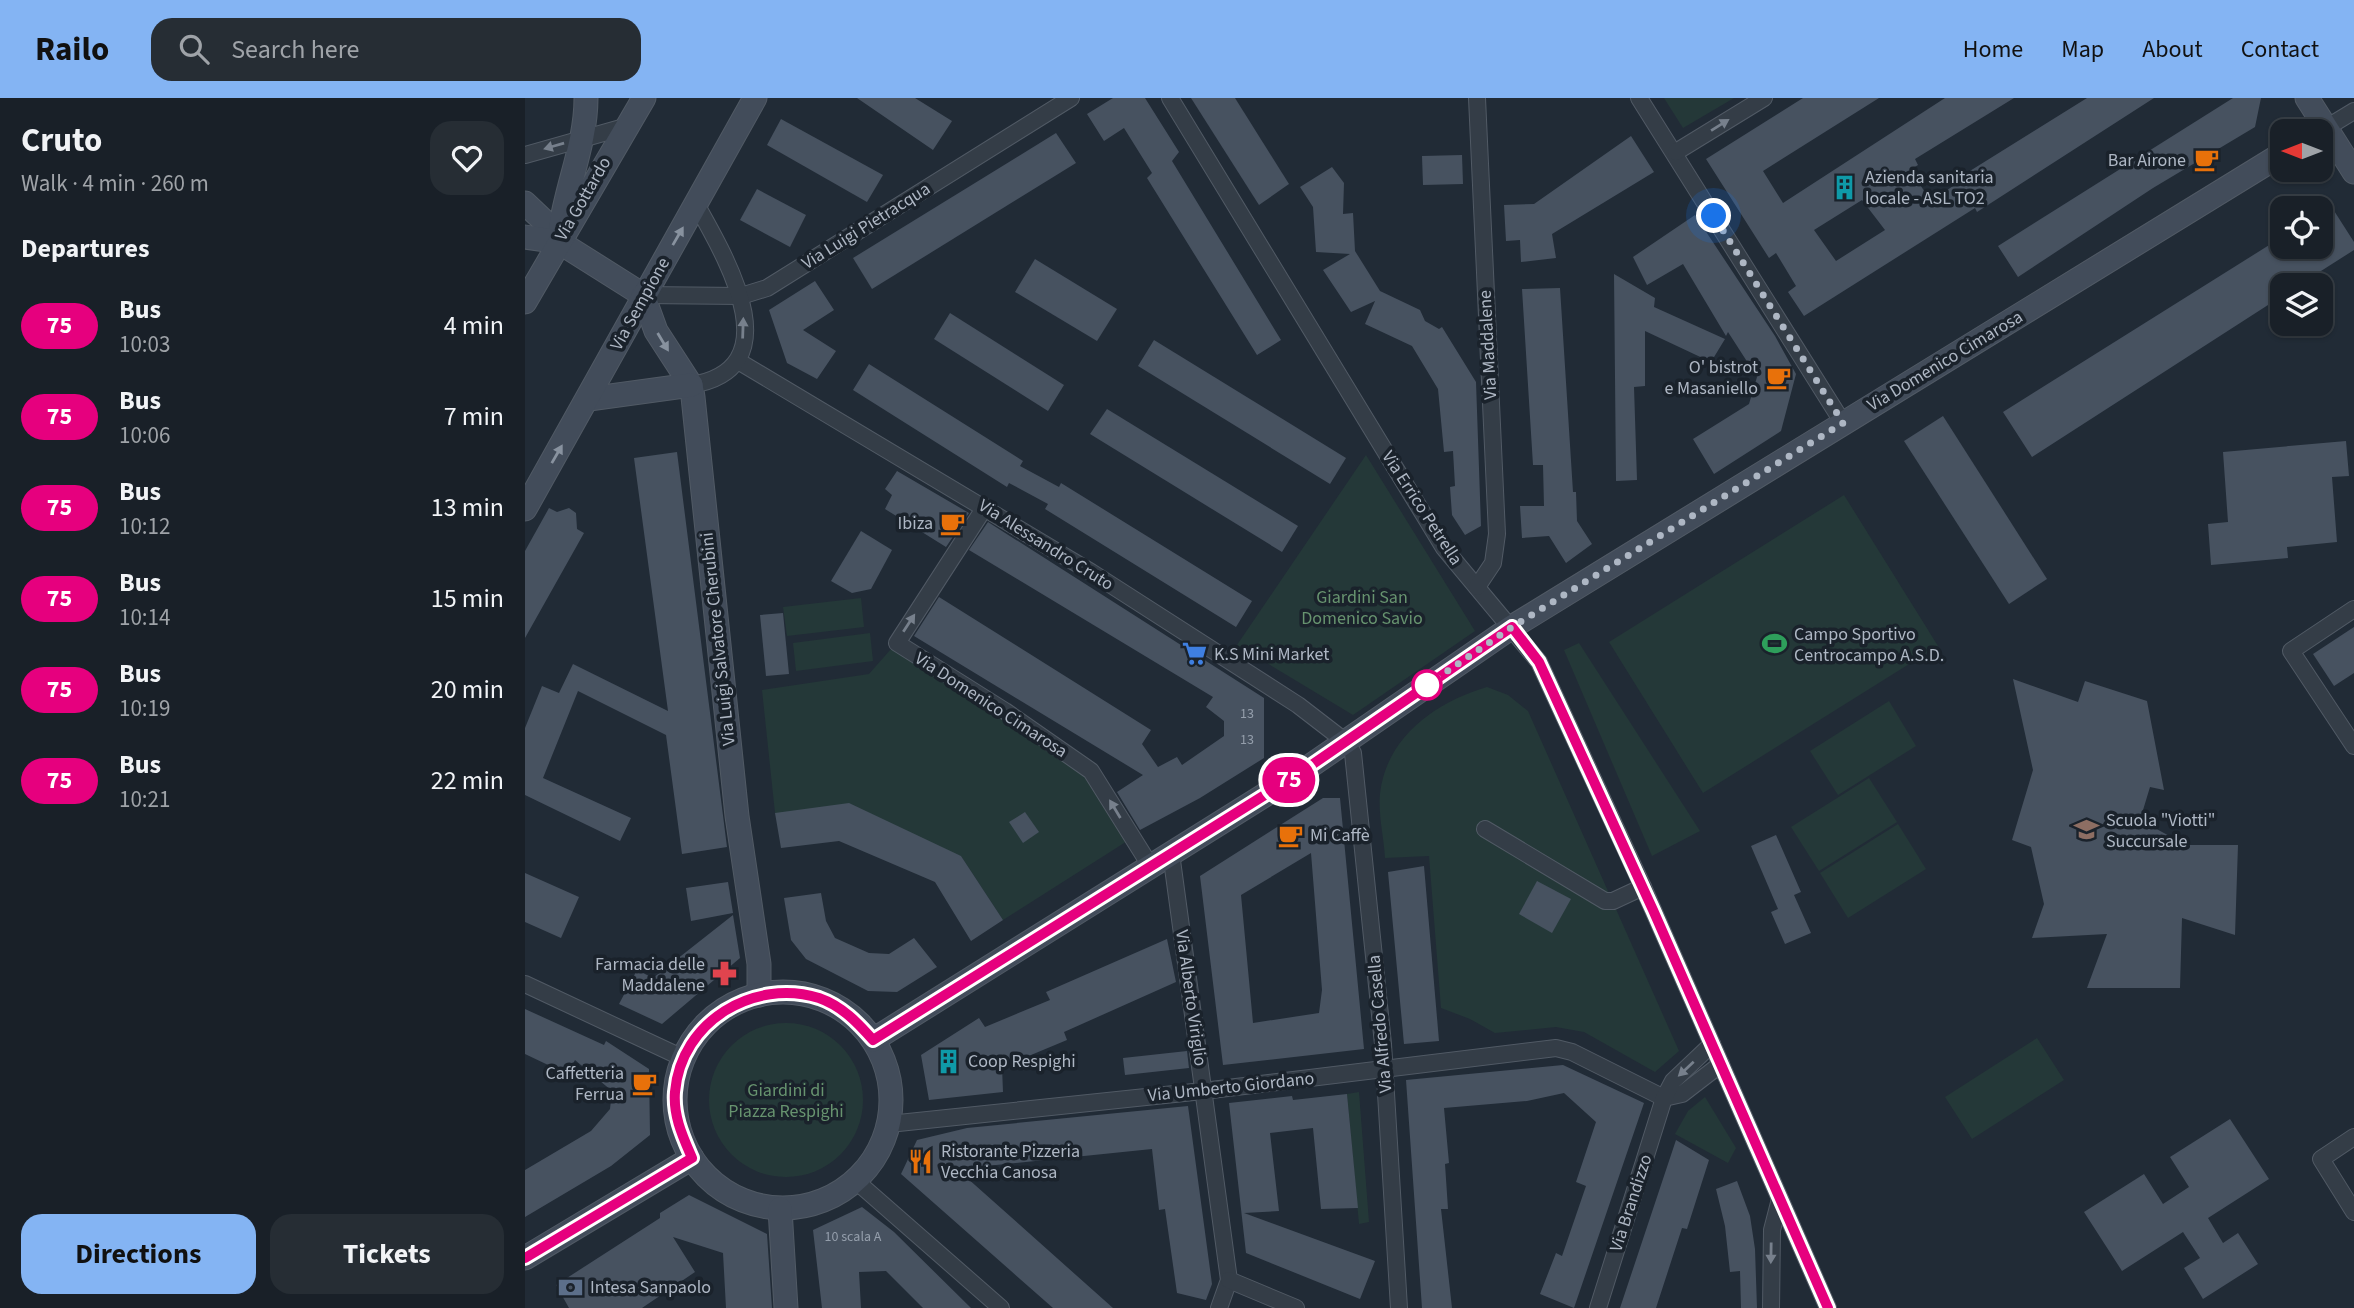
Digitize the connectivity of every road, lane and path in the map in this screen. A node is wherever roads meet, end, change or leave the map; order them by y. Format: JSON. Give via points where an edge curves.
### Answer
{"nodes":[{"id":1,"x":586,"y":98,"type":"edge"},
{"id":2,"x":644,"y":98,"type":"edge"},
{"id":3,"x":755,"y":98,"type":"edge"},
{"id":4,"x":1071,"y":98,"type":"edge"},
{"id":5,"x":1170,"y":98,"type":"edge"},
{"id":6,"x":1477,"y":98,"type":"edge"},
{"id":7,"x":1639,"y":98,"type":"edge"},
{"id":8,"x":1764,"y":98,"type":"edge"},
{"id":9,"x":2307,"y":98,"type":"edge"},
{"id":10,"x":2354,"y":111,"type":"edge"},
{"id":11,"x":2318,"y":119,"type":"edge"},
{"id":12,"x":2333,"y":124,"type":"edge"},
{"id":13,"x":628,"y":126,"type":"junction"},
{"id":14,"x":582,"y":138,"type":"junction"},
{"id":15,"x":2333,"y":144,"type":"edge"},
{"id":16,"x":1676,"y":152,"type":"junction"},
{"id":17,"x":525,"y":155,"type":"edge"},
{"id":18,"x":2270,"y":161,"type":"edge"},
{"id":19,"x":2354,"y":172,"type":"edge"},
{"id":20,"x":525,"y":203,"type":"edge"},
{"id":21,"x":696,"y":204,"type":"junction"},
{"id":22,"x":525,"y":237,"type":"edge"},
{"id":23,"x":566,"y":246,"type":"junction"},
{"id":24,"x":637,"y":291,"type":"junction"},
{"id":25,"x":741,"y":296,"type":"junction"},
{"id":26,"x":525,"y":302,"type":"edge"},
{"id":27,"x":738,"y":360,"type":"junction"},
{"id":28,"x":691,"y":386,"type":"junction"},
{"id":29,"x":589,"y":399,"type":"junction"},
{"id":30,"x":1843,"y":423,"type":"junction"},
{"id":31,"x":985,"y":507,"type":"junction"},
{"id":32,"x":525,"y":509,"type":"edge"},
{"id":33,"x":1477,"y":587,"type":"junction"},
{"id":34,"x":2354,"y":609,"type":"edge"},
{"id":35,"x":1512,"y":627,"type":"junction"},
{"id":36,"x":1346,"y":742,"type":"junction"},
{"id":37,"x":2354,"y":746,"type":"edge"},
{"id":38,"x":1485,"y":829,"type":"dead end"},
{"id":39,"x":1171,"y":853,"type":"junction"},
{"id":40,"x":1151,"y":867,"type":"junction"},
{"id":41,"x":1643,"y":887,"type":"junction"},
{"id":42,"x":525,"y":984,"type":"edge"},
{"id":43,"x":759,"y":995,"type":"junction"},
{"id":44,"x":873,"y":1040,"type":"junction"},
{"id":45,"x":1712,"y":1044,"type":"junction"},
{"id":46,"x":683,"y":1058,"type":"junction"},
{"id":47,"x":1721,"y":1064,"type":"junction"},
{"id":48,"x":1384,"y":1070,"type":"junction"},
{"id":49,"x":1203,"y":1091,"type":"junction"},
{"id":50,"x":1664,"y":1098,"type":"junction"},
{"id":51,"x":889,"y":1124,"type":"junction"},
{"id":52,"x":2354,"y":1137,"type":"edge"},
{"id":53,"x":692,"y":1158,"type":"junction"},
{"id":54,"x":856,"y":1181,"type":"junction"},
{"id":55,"x":1780,"y":1199,"type":"junction"},
{"id":56,"x":780,"y":1209,"type":"junction"},
{"id":57,"x":2354,"y":1212,"type":"edge"},
{"id":58,"x":525,"y":1258,"type":"edge"},
{"id":59,"x":1229,"y":1280,"type":"junction"},
{"id":60,"x":786,"y":1308,"type":"edge"},
{"id":61,"x":1001,"y":1308,"type":"edge"},
{"id":62,"x":1219,"y":1308,"type":"edge"},
{"id":63,"x":1296,"y":1308,"type":"edge"},
{"id":64,"x":1399,"y":1308,"type":"edge"},
{"id":65,"x":1598,"y":1308,"type":"edge"},
{"id":66,"x":1771,"y":1308,"type":"edge"},
{"id":67,"x":1828,"y":1308,"type":"edge"}],
"edges":[{"from":1,"to":14,"type":"street"},
{"from":2,"to":13,"type":"street","name":"Via Gottardo"},
{"from":3,"to":21,"type":"street","name":"Via Sempione"},
{"from":4,"to":25,"type":"street","name":"Via Luigi Pietracqua","via":[[767,288]]},
{"from":5,"to":33,"type":"street","name":"Via Errico Petrella","via":[[1444,548]]},
{"from":6,"to":33,"type":"street","name":"Via Maddalene","via":[[1497,534],[1493,564]]},
{"from":7,"to":16,"type":"street"},
{"from":16,"to":8,"type":"street","one_way":true},
{"from":9,"to":11,"type":"street"},
{"from":10,"to":12,"type":"street"},
{"from":13,"to":14,"type":"street"},
{"from":13,"to":23,"type":"street","name":"Via Gottardo"},
{"from":14,"to":17,"type":"street","one_way":true},
{"from":14,"to":23,"type":"street","via":[[568,186]]},
{"from":15,"to":19,"type":"street"},
{"from":16,"to":30,"type":"street"},
{"from":18,"to":30,"type":"street","name":"Via Domenico Cimarosa"},
{"from":20,"to":23,"type":"street"},
{"from":24,"to":21,"type":"street","name":"Via Sempione","one_way":true},
{"from":21,"to":25,"type":"street","via":[[731,267]]},
{"from":22,"to":23,"type":"street"},
{"from":23,"to":24,"type":"street"},
{"from":23,"to":26,"type":"street","name":"Via Gottardo"},
{"from":24,"to":25,"type":"street","name":"Via Luigi Pietracqua"},
{"from":24,"to":28,"type":"street","name":"Via Luigi Salvatore Cherubini","one_way":true},
{"from":24,"to":29,"type":"street","name":"Via Sempione"},
{"from":27,"to":25,"type":"street","one_way":true,"via":[[744,329]]},
{"from":27,"to":28,"type":"street","via":[[721,377]]},
{"from":27,"to":31,"type":"street","name":"Via Alessandro Cruto"},
{"from":28,"to":29,"type":"street"},
{"from":28,"to":43,"type":"street","name":"Via Luigi Salvatore Cherubini"},
{"from":32,"to":29,"type":"street","name":"Via Sempione","one_way":true},
{"from":30,"to":35,"type":"street","name":"Via Domenico Cimarosa"},
{"from":31,"to":36,"type":"street","name":"Via Alessandro Cruto","via":[[1298,705]]},
{"from":40,"to":31,"type":"street","name":"Via Domenico Cimarosa","one_way":true,"via":[[1091,771],[897,643]]},
{"from":33,"to":35,"type":"street","name":"Via Errico Petrella"},
{"from":34,"to":37,"type":"street","via":[[2291,651]]},
{"from":35,"to":36,"type":"street","name":"Via Domenico Cimarosa"},
{"from":35,"to":41,"type":"street","name":"Via Errico Petrella","via":[[1539,662]]},
{"from":36,"to":39,"type":"street","name":"Via Domenico Cimarosa"},
{"from":36,"to":48,"type":"street","name":"Via Alfredo Casella","via":[[1353,753]]},
{"from":38,"to":41,"type":"street","via":[[1605,901]]},
{"from":39,"to":40,"type":"street","name":"Via Domenico Cimarosa"},
{"from":39,"to":49,"type":"street","name":"Via Alberto Viriglio"},
{"from":40,"to":44,"type":"street","name":"Via Domenico Cimarosa"},
{"from":41,"to":45,"type":"street","name":"Via Errico Petrella"},
{"from":42,"to":46,"type":"street"},
{"from":43,"to":44,"type":"street","via":[[788,992],[821,999],[851,1015]]},
{"from":43,"to":46,"type":"street","via":[[731,1005],[709,1021]]},
{"from":44,"to":51,"type":"street","via":[[888,1074]]},
{"from":45,"to":47,"type":"street","name":"Via Errico Petrella"},
{"from":45,"to":50,"type":"street","name":"Via Brandizzo","one_way":true,"via":[[1673,1081]]},
{"from":46,"to":53,"type":"street","via":[[675,1092],[677,1115]]},
{"from":47,"to":50,"type":"street","via":[[1682,1094]]},
{"from":47,"to":55,"type":"street","name":"Via Errico Petrella"},
{"from":48,"to":49,"type":"street","name":"Via Umberto Giordano"},
{"from":48,"to":50,"type":"street","name":"Via Umberto Giordano","via":[[1556,1048]]},
{"from":48,"to":64,"type":"street","name":"Via Alfredo Casella"},
{"from":49,"to":51,"type":"street","name":"Via Umberto Giordano"},
{"from":49,"to":59,"type":"street","name":"Via Alberto Viriglio"},
{"from":50,"to":65,"type":"street","name":"Via Brandizzo"},
{"from":51,"to":54,"type":"street","via":[[877,1155]]},
{"from":52,"to":57,"type":"street","via":[[2321,1159]]},
{"from":53,"to":56,"type":"street","via":[[708,1179],[730,1195]]},
{"from":53,"to":58,"type":"street"},
{"from":54,"to":56,"type":"street","via":[[807,1206]]},
{"from":54,"to":61,"type":"street"},
{"from":55,"to":66,"type":"street","one_way":true,"via":[[1772,1230]]},
{"from":55,"to":67,"type":"street","name":"Via Errico Petrella"},
{"from":56,"to":60,"type":"street"},
{"from":59,"to":62,"type":"street","name":"Via Alberto Viriglio"},
{"from":59,"to":63,"type":"street"}]}
